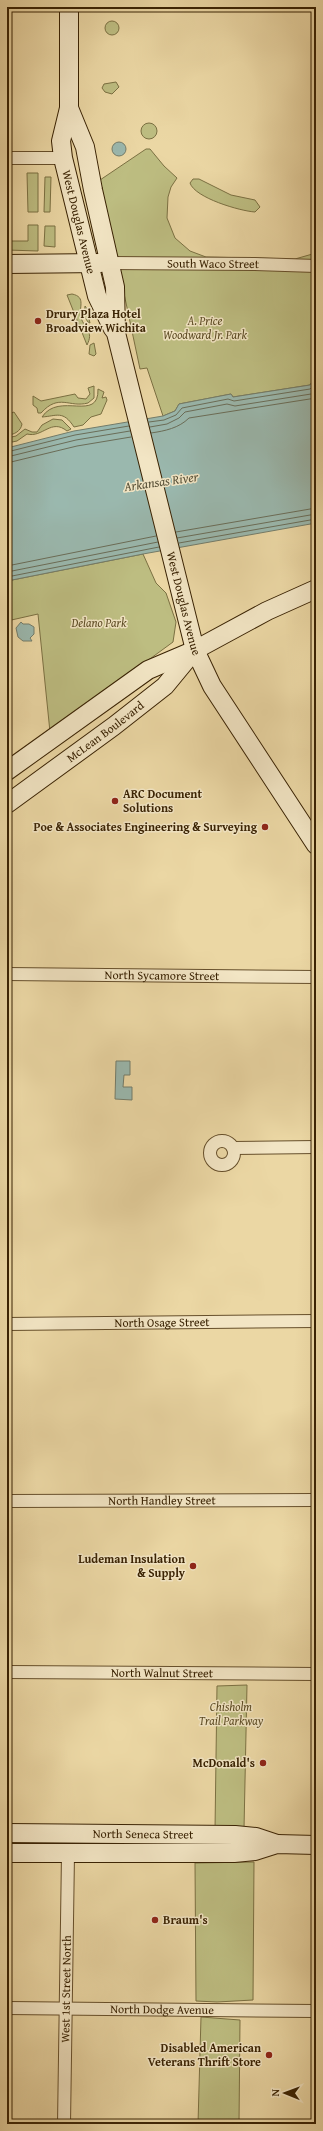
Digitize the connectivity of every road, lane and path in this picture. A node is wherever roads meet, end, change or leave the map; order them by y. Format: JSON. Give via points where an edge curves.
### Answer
{"nodes":[{"id":1,"x":69,"y":7,"type":"edge"},
{"id":2,"x":69,"y":108,"type":"junction"},
{"id":3,"x":7,"y":158,"type":"edge"},
{"id":4,"x":63,"y":158,"type":"junction"},
{"id":5,"x":89,"y":263,"type":"junction"},
{"id":6,"x":110,"y":263,"type":"junction"},
{"id":7,"x":7,"y":264,"type":"edge"},
{"id":8,"x":316,"y":266,"type":"edge"},
{"id":9,"x":116,"y":333,"type":"junction"},
{"id":10,"x":316,"y":589,"type":"edge"},
{"id":11,"x":195,"y":650,"type":"junction"},
{"id":12,"x":7,"y":771,"type":"edge"},
{"id":13,"x":7,"y":804,"type":"edge"},
{"id":14,"x":316,"y":845,"type":"edge"},
{"id":15,"x":7,"y":974,"type":"edge"},
{"id":16,"x":316,"y":977,"type":"edge"},
{"id":17,"x":316,"y":1147,"type":"edge"},
{"id":18,"x":233,"y":1148,"type":"dead end"},
{"id":19,"x":316,"y":1321,"type":"edge"},
{"id":20,"x":7,"y":1324,"type":"edge"},
{"id":21,"x":316,"y":1500,"type":"edge"},
{"id":22,"x":7,"y":1501,"type":"edge"},
{"id":23,"x":7,"y":1672,"type":"edge"},
{"id":24,"x":316,"y":1674,"type":"edge"},
{"id":25,"x":7,"y":1833,"type":"edge"},
{"id":26,"x":277,"y":1844,"type":"junction"},
{"id":27,"x":316,"y":1845,"type":"edge"},
{"id":28,"x":7,"y":1853,"type":"edge"},
{"id":29,"x":68,"y":1854,"type":"junction"},
{"id":30,"x":7,"y":2008,"type":"edge"},
{"id":31,"x":66,"y":2009,"type":"junction"},
{"id":32,"x":316,"y":2011,"type":"edge"},
{"id":33,"x":64,"y":2124,"type":"edge"}],
"edges":[{"from":1,"to":2,"type":"main road","name":"West Douglas Avenue"},
{"from":2,"to":4,"type":"main road","name":"West Douglas Avenue","via":[[61,142]]},
{"from":2,"to":6,"type":"main road","name":"West Douglas Avenue","via":[[85,147]]},
{"from":3,"to":4,"type":"street"},
{"from":4,"to":5,"type":"main road","name":"West Douglas Avenue"},
{"from":5,"to":6,"type":"main road"},
{"from":5,"to":7,"type":"main road"},
{"from":5,"to":9,"type":"main road","name":"West Douglas Avenue","via":[[97,296]]},
{"from":6,"to":8,"type":"street","name":"South Waco Street"},
{"from":6,"to":9,"type":"main road","name":"West Douglas Avenue","via":[[116,287]]},
{"from":9,"to":11,"type":"main road","name":"West Douglas Avenue"},
{"from":10,"to":11,"type":"main road","name":"McLean Boulevard","via":[[267,611]]},
{"from":11,"to":12,"type":"main road","name":"McLean Boulevard","via":[[148,670]]},
{"from":11,"to":13,"type":"main road","name":"McLean Boulevard","via":[[165,686]]},
{"from":11,"to":14,"type":"main road","name":"West Douglas Avenue","via":[[212,686]]},
{"from":15,"to":16,"type":"street","name":"North Sycamore Street"},
{"from":17,"to":18,"type":"street"},
{"from":19,"to":20,"type":"street","name":"North Osage Street"},
{"from":21,"to":22,"type":"street","name":"North Handley Street"},
{"from":23,"to":24,"type":"street","name":"North Walnut Street"},
{"from":25,"to":26,"type":"main road","name":"North Seneca Street","via":[[235,1835],[256,1837]]},
{"from":26,"to":27,"type":"main road","name":"North Seneca Street"},
{"from":26,"to":29,"type":"main road","name":"North Seneca Street","via":[[256,1851],[234,1853]]},
{"from":28,"to":29,"type":"main road","name":"North Seneca Street"},
{"from":29,"to":31,"type":"street","name":"West 1st Street North"},
{"from":30,"to":31,"type":"street","name":"North Dodge Avenue"},
{"from":31,"to":32,"type":"street","name":"North Dodge Avenue"},
{"from":31,"to":33,"type":"street","name":"West 1st Street North"}]}
